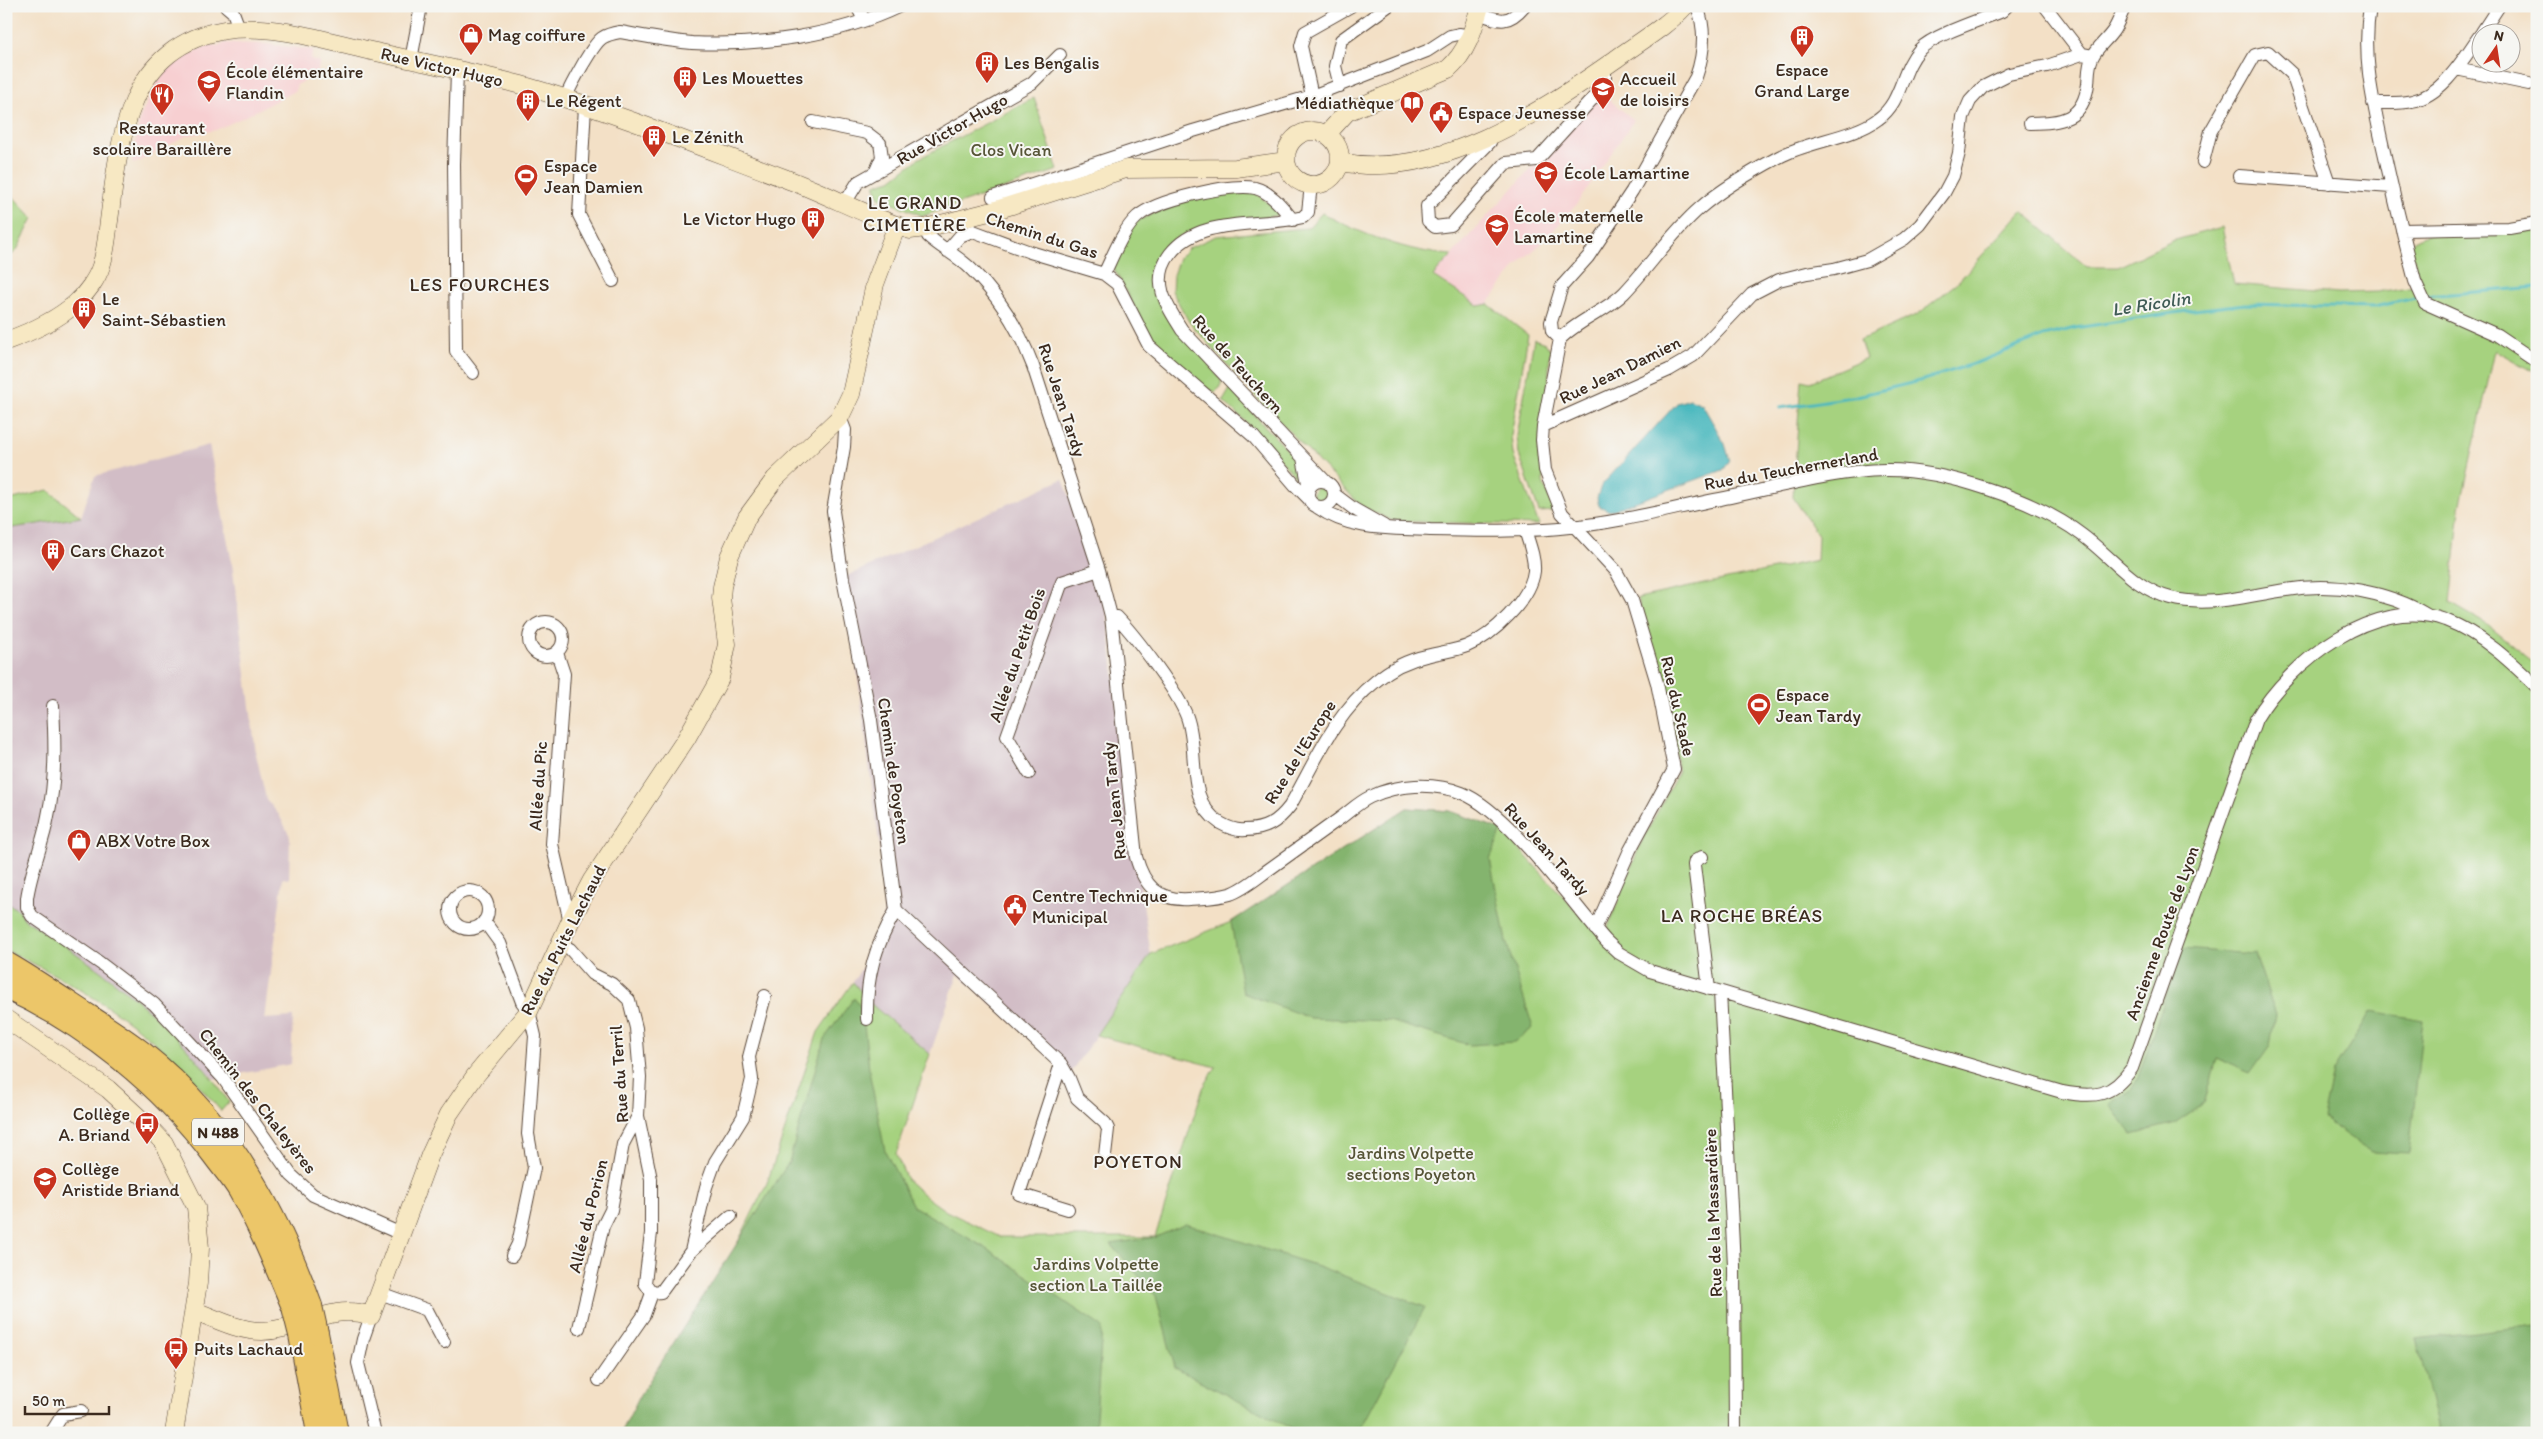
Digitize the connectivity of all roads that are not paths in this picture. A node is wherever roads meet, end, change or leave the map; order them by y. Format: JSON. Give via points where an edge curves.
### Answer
{"nodes":[{"id":1,"x":226,"y":6,"type":"edge"},
{"id":2,"x":420,"y":6,"type":"edge"},
{"id":3,"x":857,"y":6,"type":"edge"},
{"id":4,"x":900,"y":6,"type":"edge"},
{"id":5,"x":1351,"y":6,"type":"edge"},
{"id":6,"x":1388,"y":6,"type":"edge"},
{"id":7,"x":1524,"y":6,"type":"edge"},
{"id":8,"x":2007,"y":6,"type":"edge"},
{"id":9,"x":2045,"y":6,"type":"edge"},
{"id":10,"x":2125,"y":6,"type":"edge"},
{"id":11,"x":2370,"y":6,"type":"edge"},
{"id":12,"x":2499,"y":6,"type":"edge"},
{"id":13,"x":1684,"y":8,"type":"edge"},
{"id":14,"x":1479,"y":10,"type":"edge"},
{"id":15,"x":864,"y":20,"type":"junction"},
{"id":16,"x":2489,"y":22,"type":"edge"},
{"id":17,"x":239,"y":28,"type":"junction"},
{"id":18,"x":1471,"y":36,"type":"junction"},
{"id":19,"x":2470,"y":49,"type":"edge"},
{"id":20,"x":1060,"y":55,"type":"dead end"},
{"id":21,"x":2087,"y":55,"type":"junction"},
{"id":22,"x":411,"y":60,"type":"junction"},
{"id":23,"x":1605,"y":67,"type":"junction"},
{"id":24,"x":2456,"y":69,"type":"junction"},
{"id":25,"x":457,"y":71,"type":"junction"},
{"id":26,"x":2529,"y":84,"type":"dead end"},
{"id":27,"x":1340,"y":86,"type":"junction"},
{"id":28,"x":1312,"y":96,"type":"junction"},
{"id":29,"x":566,"y":99,"type":"junction"},
{"id":30,"x":2373,"y":103,"type":"junction"},
{"id":31,"x":585,"y":106,"type":"junction"},
{"id":32,"x":813,"y":122,"type":"dead end"},
{"id":33,"x":2030,"y":123,"type":"dead end"},
{"id":34,"x":1326,"y":134,"type":"junction"},
{"id":35,"x":1486,"y":135,"type":"junction"},
{"id":36,"x":1286,"y":160,"type":"junction"},
{"id":37,"x":1340,"y":162,"type":"junction"},
{"id":38,"x":2203,"y":162,"type":"dead end"},
{"id":39,"x":875,"y":173,"type":"junction"},
{"id":40,"x":2239,"y":176,"type":"dead end"},
{"id":41,"x":2329,"y":183,"type":"junction"},
{"id":42,"x":1311,"y":185,"type":"junction"},
{"id":43,"x":2391,"y":187,"type":"junction"},
{"id":44,"x":993,"y":197,"type":"dead end"},
{"id":45,"x":845,"y":203,"type":"junction"},
{"id":46,"x":1293,"y":220,"type":"junction"},
{"id":47,"x":2537,"y":223,"type":"edge"},
{"id":48,"x":897,"y":225,"type":"junction"},
{"id":49,"x":925,"y":228,"type":"junction"},
{"id":50,"x":2402,"y":230,"type":"junction"},
{"id":51,"x":947,"y":251,"type":"junction"},
{"id":52,"x":1104,"y":274,"type":"junction"},
{"id":53,"x":613,"y":281,"type":"dead end"},
{"id":54,"x":1560,"y":339,"type":"junction"},
{"id":55,"x":6,"y":341,"type":"edge"},
{"id":56,"x":2537,"y":362,"type":"edge"},
{"id":57,"x":473,"y":373,"type":"dead end"},
{"id":58,"x":840,"y":417,"type":"junction"},
{"id":59,"x":1543,"y":426,"type":"junction"},
{"id":60,"x":1303,"y":458,"type":"junction"},
{"id":61,"x":1326,"y":482,"type":"junction"},
{"id":62,"x":1334,"y":494,"type":"junction"},
{"id":63,"x":1312,"y":498,"type":"junction"},
{"id":64,"x":1573,"y":527,"type":"junction"},
{"id":65,"x":1389,"y":528,"type":"junction"},
{"id":66,"x":1525,"y":530,"type":"junction"},
{"id":67,"x":1099,"y":570,"type":"junction"},
{"id":68,"x":1111,"y":616,"type":"junction"},
{"id":69,"x":2430,"y":616,"type":"junction"},
{"id":70,"x":557,"y":653,"type":"dead end"},
{"id":71,"x":2537,"y":688,"type":"edge"},
{"id":72,"x":53,"y":706,"type":"dead end"},
{"id":73,"x":1029,"y":773,"type":"dead end"},
{"id":74,"x":1702,"y":857,"type":"dead end"},
{"id":75,"x":896,"y":910,"type":"junction"},
{"id":76,"x":484,"y":921,"type":"dead end"},
{"id":77,"x":570,"y":922,"type":"junction"},
{"id":78,"x":1596,"y":929,"type":"junction"},
{"id":79,"x":560,"y":944,"type":"junction"},
{"id":80,"x":6,"y":964,"type":"edge"},
{"id":81,"x":6,"y":974,"type":"edge"},
{"id":82,"x":6,"y":988,"type":"edge"},
{"id":83,"x":1714,"y":990,"type":"junction"},
{"id":84,"x":6,"y":995,"type":"edge"},
{"id":85,"x":765,"y":996,"type":"dead end"},
{"id":86,"x":64,"y":1010,"type":"junction"},
{"id":87,"x":529,"y":1011,"type":"junction"},
{"id":88,"x":867,"y":1018,"type":"dead end"},
{"id":89,"x":6,"y":1020,"type":"edge"},
{"id":90,"x":1061,"y":1064,"type":"junction"},
{"id":91,"x":638,"y":1116,"type":"junction"},
{"id":92,"x":1105,"y":1155,"type":"dead end"},
{"id":93,"x":1068,"y":1209,"type":"dead end"},
{"id":94,"x":731,"y":1216,"type":"dead end"},
{"id":95,"x":401,"y":1234,"type":"junction"},
{"id":96,"x":690,"y":1251,"type":"junction"},
{"id":97,"x":512,"y":1256,"type":"dead end"},
{"id":98,"x":380,"y":1292,"type":"junction"},
{"id":99,"x":652,"y":1294,"type":"junction"},
{"id":100,"x":195,"y":1311,"type":"junction"},
{"id":101,"x":371,"y":1316,"type":"junction"},
{"id":102,"x":579,"y":1328,"type":"dead end"},
{"id":103,"x":309,"y":1334,"type":"junction"},
{"id":104,"x":444,"y":1342,"type":"dead end"},
{"id":105,"x":599,"y":1380,"type":"dead end"},
{"id":106,"x":81,"y":1411,"type":"dead end"},
{"id":107,"x":51,"y":1433,"type":"edge"},
{"id":108,"x":174,"y":1433,"type":"edge"},
{"id":109,"x":318,"y":1433,"type":"edge"},
{"id":110,"x":337,"y":1433,"type":"edge"},
{"id":111,"x":375,"y":1433,"type":"edge"},
{"id":112,"x":1735,"y":1433,"type":"edge"}],
"edges":[{"from":1,"to":17,"type":"street","via":[[233,12]]},
{"from":2,"to":22,"type":"street"},
{"from":3,"to":15,"type":"street"},
{"from":4,"to":15,"type":"street"},
{"from":5,"to":28,"type":"street","via":[[1305,32],[1301,46]]},
{"from":6,"to":27,"type":"street","via":[[1341,40],[1334,66]]},
{"from":7,"to":14,"type":"street","via":[[1516,16],[1505,20]]},
{"from":8,"to":54,"type":"street","via":[[1921,49],[1911,62],[1896,100],[1877,120],[1801,146],[1726,188],[1699,209],[1623,294]]},
{"from":9,"to":21,"type":"street"},
{"from":10,"to":21,"type":"street","via":[[2115,29]]},
{"from":11,"to":30,"type":"street","via":[[2366,66]]},
{"from":12,"to":16,"type":"street"},
{"from":13,"to":23,"type":"street"},
{"from":13,"to":54,"type":"street","via":[[1702,34],[1696,77],[1632,191],[1588,256],[1562,286],[1551,322],[1552,331]]},
{"from":14,"to":18,"type":"street"},
{"from":15,"to":29,"type":"street","via":[[825,32],[728,42],[692,43],[611,33],[598,42]]},
{"from":17,"to":22,"type":"street","name":"Rue Victor Hugo","via":[[300,36]]},
{"from":17,"to":55,"type":"street","name":"Rue Victor Hugo","via":[[181,44],[163,56],[147,75],[127,118],[101,266],[77,302],[32,331]]},
{"from":18,"to":27,"type":"street","via":[[1450,36],[1427,51]]},
{"from":18,"to":34,"type":"street","via":[[1463,53],[1448,69],[1347,112]]},
{"from":19,"to":24,"type":"street"},
{"from":20,"to":39,"type":"street","name":"Rue Victor Hugo","via":[[1032,83]]},
{"from":21,"to":33,"type":"street","via":[[2086,97],[2081,109],[2070,118],[2056,122]]},
{"from":21,"to":59,"type":"street","name":"Rue Jean Damien","via":[[1995,79],[1970,101],[1963,117],[1953,176],[1920,225],[1904,239],[1867,260],[1779,280],[1752,294],[1693,356],[1669,370]]},
{"from":22,"to":25,"type":"street","name":"Rue Victor Hugo"},
{"from":23,"to":35,"type":"street","via":[[1538,110]]},
{"from":23,"to":35,"type":"street","via":[[1605,85],[1537,160],[1506,163],[1451,225],[1435,227],[1428,221],[1427,206],[1490,142]]},
{"from":24,"to":26,"type":"street"},
{"from":24,"to":30,"type":"street","via":[[2426,96],[2414,101]]},
{"from":25,"to":29,"type":"street","name":"Rue Victor Hugo"},
{"from":25,"to":57,"type":"street","via":[[454,164],[456,351]]},
{"from":27,"to":28,"type":"street"},
{"from":28,"to":44,"type":"street"},
{"from":29,"to":31,"type":"street","name":"Rue Victor Hugo"},
{"from":30,"to":43,"type":"street"},
{"from":31,"to":45,"type":"street","name":"Rue Victor Hugo"},
{"from":31,"to":53,"type":"street","via":[[579,215]]},
{"from":32,"to":39,"type":"street","via":[[867,133],[880,143],[882,157]]},
{"from":34,"to":36,"type":"street","via":[[1310,131],[1294,137]]},
{"from":34,"to":37,"type":"street","via":[[1337,146]]},
{"from":35,"to":37,"type":"street","via":[[1448,152],[1407,164],[1359,166]]},
{"from":36,"to":42,"type":"street","via":[[1291,174]]},
{"from":36,"to":49,"type":"street","name":"Rue Victor Hugo","via":[[1236,168],[1126,169],[993,211]]},
{"from":37,"to":42,"type":"street","via":[[1326,181]]},
{"from":38,"to":41,"type":"street","via":[[2211,131],[2255,55],[2268,52],[2292,74]]},
{"from":39,"to":45,"type":"street","name":"Rue Victor Hugo","via":[[858,182]]},
{"from":40,"to":41,"type":"street"},
{"from":41,"to":43,"type":"street"},
{"from":42,"to":46,"type":"street","via":[[1308,212]]},
{"from":43,"to":50,"type":"street"},
{"from":45,"to":48,"type":"street","name":"Rue Victor Hugo"},
{"from":46,"to":52,"type":"street","name":"Chemin du Gas","via":[[1271,196],[1254,188],[1191,194],[1138,216],[1130,224]]},
{"from":46,"to":60,"type":"street","name":"Rue de Teuchern","via":[[1201,232],[1174,248],[1159,277],[1165,302],[1182,330]]},
{"from":47,"to":50,"type":"street","via":[[2509,228]]},
{"from":48,"to":49,"type":"street","name":"Rue Victor Hugo","via":[[910,230]]},
{"from":48,"to":58,"type":"street","via":[[876,284],[851,394]]},
{"from":49,"to":51,"type":"street","name":"Rue Jean Tardy","via":[[928,236]]},
{"from":50,"to":56,"type":"street","via":[[2415,281],[2425,303],[2497,335]]},
{"from":51,"to":52,"type":"street","name":"Chemin du Gas","via":[[960,236],[973,231]]},
{"from":51,"to":67,"type":"street","name":"Rue Jean Tardy","via":[[986,284],[1023,340]]},
{"from":52,"to":63,"type":"street","name":"Rue du Teuchernerland","via":[[1117,284],[1149,346],[1254,436],[1294,485]]},
{"from":54,"to":59,"type":"street","name":"Rue du Stade"},
{"from":58,"to":75,"type":"street","name":"Chemin de Poyeton","via":[[845,430],[844,447],[833,511],[871,720]]},
{"from":58,"to":77,"type":"street","name":"Rue du Puits Lachaud","via":[[781,473],[747,517],[729,557],[722,587],[727,644],[720,678],[686,740],[615,843]]},
{"from":59,"to":64,"type":"street","name":"Rue du Stade","via":[[1545,470],[1562,513]]},
{"from":60,"to":61,"type":"street"},
{"from":60,"to":63,"type":"street"},
{"from":61,"to":62,"type":"street","name":"Rue du Teuchernerland"},
{"from":61,"to":63,"type":"street","via":[[1318,482]]},
{"from":62,"to":63,"type":"street","via":[[1329,505]]},
{"from":62,"to":65,"type":"street","name":"Rue du Teuchernerland"},
{"from":63,"to":65,"type":"street","name":"Rue du Teuchernerland","via":[[1342,521]]},
{"from":64,"to":66,"type":"street","name":"Rue du Teuchernerland"},
{"from":64,"to":69,"type":"street","name":"Rue du Teuchernerland","via":[[1842,475],[1908,471],[1969,484],[2056,517],[2110,557],[2138,584],[2150,592],[2171,598],[2204,603],[2290,589],[2338,588],[2398,600]]},
{"from":64,"to":78,"type":"street","name":"Rue du Stade","via":[[1616,571],[1632,600],[1657,683],[1674,768],[1630,850]]},
{"from":65,"to":66,"type":"street","name":"Rue du Teuchernerland"},
{"from":66,"to":68,"type":"street","name":"Rue de l'Europe","via":[[1534,572],[1527,590],[1509,614],[1476,642],[1405,663],[1357,697],[1335,726],[1282,817],[1257,830],[1241,831],[1226,826],[1204,808],[1198,794],[1191,734],[1183,709],[1129,629],[1117,617]]},
{"from":67,"to":68,"type":"street","name":"Rue Jean Tardy"},
{"from":67,"to":73,"type":"street","name":"Allée du Petit Bois","via":[[1062,582],[1007,736]]},
{"from":68,"to":78,"type":"street","name":"Rue Jean Tardy","via":[[1136,857],[1149,887],[1165,896],[1183,899],[1231,894],[1369,797],[1392,789],[1420,786],[1462,794],[1483,805],[1530,851]]},
{"from":69,"to":71,"type":"street","name":"Ancienne Route de Lyon","via":[[2457,625],[2480,638]]},
{"from":69,"to":83,"type":"street","name":"Ancienne Route de Lyon","via":[[2393,618],[2350,632],[2314,654],[2272,693],[2256,719],[2138,1054],[2122,1082],[2112,1089],[2098,1095],[2062,1092]]},
{"from":70,"to":77,"type":"street","name":"Allée du Pic","via":[[564,674],[552,844]]},
{"from":72,"to":95,"type":"street","name":"Chemin des Chaleyères","via":[[51,795],[27,898],[32,916],[154,1004],[223,1078],[301,1186],[325,1201]]},
{"from":74,"to":83,"type":"street","name":"Rue de la Massardière","via":[[1695,860],[1694,865]]},
{"from":75,"to":88,"type":"street","via":[[874,955],[868,979]]},
{"from":75,"to":90,"type":"street"},
{"from":76,"to":87,"type":"street","via":[[500,943],[522,1002]]},
{"from":77,"to":79,"type":"street","name":"Rue du Puits Lachaud"},
{"from":78,"to":83,"type":"street","name":"Rue Jean Tardy","via":[[1619,953],[1634,963]]},
{"from":79,"to":87,"type":"street","name":"Rue du Puits Lachaud"},
{"from":79,"to":91,"type":"street","name":"Rue du Terril","via":[[570,949],[592,974],[612,984],[629,1000],[636,1028],[640,1077]]},
{"from":80,"to":86,"type":"highway","via":[[36,980]]},
{"from":81,"to":86,"type":"highway","number":"N 488"},
{"from":82,"to":86,"type":"highway","number":"N 488"},
{"from":83,"to":112,"type":"street","name":"Rue de la Massardière","via":[[1734,1265]]},
{"from":84,"to":86,"type":"highway"},
{"from":85,"to":96,"type":"street","via":[[749,1057],[752,1079],[743,1117],[715,1162]]},
{"from":86,"to":103,"type":"highway","number":"N 488","bridge":true,"via":[[189,1122],[238,1188],[302,1307]]},
{"from":87,"to":95,"type":"street","name":"Rue du Puits Lachaud","via":[[475,1076],[450,1114],[439,1134]]},
{"from":87,"to":97,"type":"street","via":[[535,1036],[528,1134],[534,1168],[518,1244]]},
{"from":89,"to":100,"type":"street","via":[[108,1089],[164,1142],[196,1208],[200,1264]]},
{"from":90,"to":92,"type":"street","via":[[1077,1098],[1108,1129]]},
{"from":90,"to":93,"type":"street","via":[[1019,1194]]},
{"from":91,"to":99,"type":"street","name":"Rue du Terril","via":[[651,1179],[651,1233],[645,1282]]},
{"from":91,"to":102,"type":"street","name":"Allée du Porion","via":[[623,1144],[611,1210],[604,1226]]},
{"from":94,"to":96,"type":"street"},
{"from":95,"to":98,"type":"street","name":"Rue du Puits Lachaud"},
{"from":96,"to":99,"type":"street","via":[[661,1292]]},
{"from":98,"to":101,"type":"street","name":"Rue du Puits Lachaud"},
{"from":98,"to":104,"type":"street","via":[[427,1310]]},
{"from":99,"to":105,"type":"street","via":[[644,1315]]},
{"from":100,"to":101,"type":"street","via":[[240,1327],[264,1331],[346,1310]]},
{"from":100,"to":108,"type":"street"},
{"from":101,"to":111,"type":"street","via":[[358,1363]]},
{"from":103,"to":109,"type":"highway","number":"N 488"},
{"from":103,"to":110,"type":"highway","number":"N 488"},
{"from":106,"to":107,"type":"street","via":[[63,1414]]}]}
